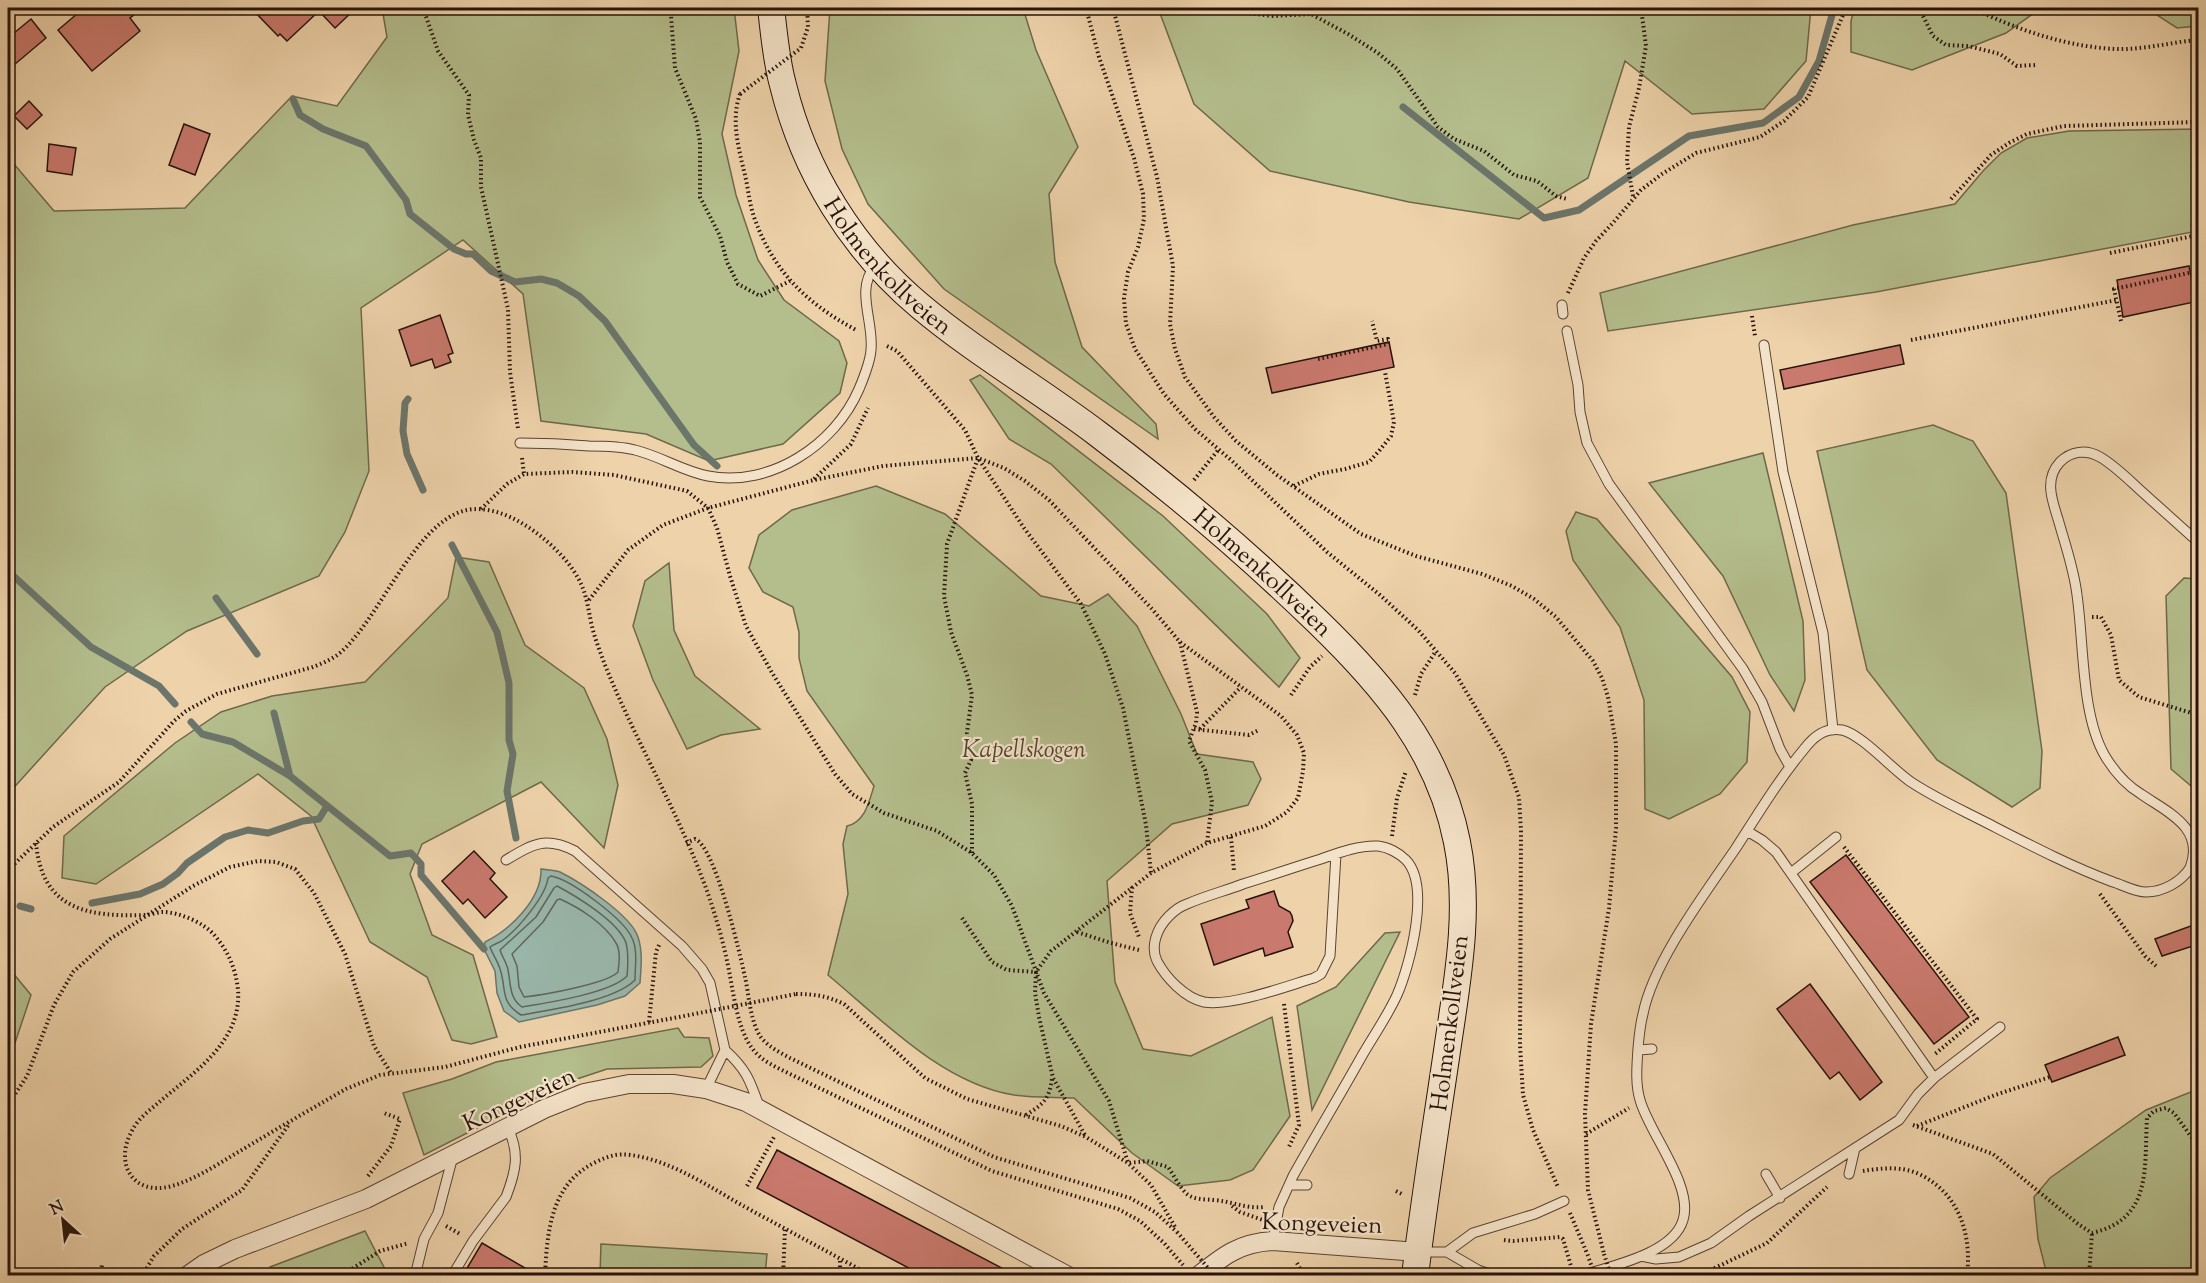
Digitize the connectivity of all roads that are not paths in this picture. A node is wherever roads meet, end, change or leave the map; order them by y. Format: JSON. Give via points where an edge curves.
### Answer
{"nodes":[{"id":1,"x":771,"y":8,"type":"edge"},
{"id":2,"x":877,"y":264,"type":"junction"},
{"id":3,"x":1567,"y":331,"type":"dead end"},
{"id":4,"x":1764,"y":345,"type":"dead end"},
{"id":5,"x":520,"y":443,"type":"road end"},
{"id":6,"x":2199,"y":542,"type":"edge"},
{"id":7,"x":1833,"y":730,"type":"junction"},
{"id":8,"x":1790,"y":767,"type":"junction"},
{"id":9,"x":1747,"y":831,"type":"junction"},
{"id":10,"x":1836,"y":837,"type":"road end"},
{"id":11,"x":1336,"y":854,"type":"junction"},
{"id":12,"x":506,"y":860,"type":"dead end"},
{"id":13,"x":1791,"y":873,"type":"junction"},
{"id":14,"x":2000,"y":1028,"type":"dead end"},
{"id":15,"x":1652,"y":1049,"type":"dead end"},
{"id":16,"x":725,"y":1050,"type":"junction"},
{"id":17,"x":1638,"y":1050,"type":"junction"},
{"id":18,"x":1934,"y":1078,"type":"junction"},
{"id":19,"x":706,"y":1089,"type":"junction"},
{"id":20,"x":759,"y":1108,"type":"junction"},
{"id":21,"x":508,"y":1128,"type":"junction"},
{"id":22,"x":1855,"y":1148,"type":"junction"},
{"id":23,"x":453,"y":1156,"type":"junction"},
{"id":24,"x":1766,"y":1174,"type":"dead end"},
{"id":25,"x":1849,"y":1174,"type":"road end"},
{"id":26,"x":1289,"y":1185,"type":"junction"},
{"id":27,"x":1307,"y":1185,"type":"dead end"},
{"id":28,"x":1780,"y":1198,"type":"junction"},
{"id":29,"x":1564,"y":1201,"type":"road end"},
{"id":30,"x":1273,"y":1241,"type":"junction"},
{"id":31,"x":1447,"y":1252,"type":"junction"},
{"id":32,"x":1641,"y":1256,"type":"junction"},
{"id":33,"x":1416,"y":1264,"type":"edge"},
{"id":34,"x":1191,"y":1271,"type":"edge"},
{"id":35,"x":187,"y":1275,"type":"edge"},
{"id":36,"x":415,"y":1275,"type":"edge"},
{"id":37,"x":452,"y":1275,"type":"edge"},
{"id":38,"x":1068,"y":1275,"type":"edge"},
{"id":39,"x":1495,"y":1275,"type":"edge"},
{"id":40,"x":1580,"y":1275,"type":"edge"}],
"edges":[{"from":1,"to":2,"type":"main road","name":"Holmenkollveien","via":[[782,81],[803,146],[830,201]]},
{"from":2,"to":5,"type":"lane","via":[[868,275],[865,290],[872,338],[859,389],[842,420],[820,444],[795,460],[748,476],[716,477],[623,447]]},
{"from":2,"to":33,"type":"main road","name":"Holmenkollveien","via":[[928,313],[1096,432],[1180,497],[1266,572],[1380,686],[1420,743],[1452,820],[1461,862],[1463,902],[1454,1005]]},
{"from":3,"to":8,"type":"lane","via":[[1590,452],[1752,684]]},
{"from":4,"to":7,"type":"lane","via":[[1783,472],[1823,633]]},
{"from":6,"to":7,"type":"lane","via":[[2099,456],[2077,452],[2064,458],[2052,474],[2051,492],[2073,572],[2095,735],[2120,777],[2193,828],[2196,855],[2190,869],[2173,885],[2141,891],[2085,871],[1926,791],[1854,735]]},
{"from":7,"to":8,"type":"lane","via":[[1810,741]]},
{"from":8,"to":9,"type":"lane"},
{"from":9,"to":13,"type":"lane","via":[[1776,852]]},
{"from":9,"to":17,"type":"lane","via":[[1680,932],[1658,974],[1643,1011]]},
{"from":10,"to":13,"type":"lane"},
{"from":11,"to":11,"type":"lane","via":[[1330,956],[1321,974],[1252,996],[1202,1002],[1176,985],[1158,963],[1157,932],[1169,915],[1186,904]]},
{"from":11,"to":26,"type":"lane","via":[[1373,846],[1404,858],[1412,868],[1416,891],[1413,947],[1397,994],[1365,1059]]},
{"from":12,"to":16,"type":"lane","via":[[535,844],[553,842],[585,858],[702,969],[710,983]]},
{"from":13,"to":18,"type":"lane"},
{"from":14,"to":18,"type":"lane"},
{"from":15,"to":17,"type":"lane"},
{"from":16,"to":19,"type":"lane"},
{"from":16,"to":20,"type":"lane","via":[[740,1063]]},
{"from":17,"to":32,"type":"lane","via":[[1636,1074],[1641,1102],[1679,1182],[1686,1211],[1678,1232]]},
{"from":18,"to":22,"type":"lane","via":[[1899,1120]]},
{"from":19,"to":20,"type":"street","name":"Kongeveien"},
{"from":19,"to":21,"type":"street","name":"Kongeveien","via":[[673,1084],[606,1088],[560,1102]]},
{"from":20,"to":38,"type":"street","name":"Kongeveien"},
{"from":21,"to":23,"type":"street","name":"Kongeveien"},
{"from":21,"to":37,"type":"lane","via":[[515,1142],[516,1158],[506,1197]]},
{"from":22,"to":25,"type":"lane"},
{"from":22,"to":28,"type":"lane"},
{"from":23,"to":35,"type":"street","name":"Kongeveien","via":[[366,1200],[226,1253]]},
{"from":23,"to":36,"type":"lane","via":[[438,1213],[424,1239]]},
{"from":24,"to":28,"type":"lane"},
{"from":26,"to":27,"type":"lane"},
{"from":26,"to":30,"type":"lane","via":[[1279,1207]]},
{"from":28,"to":32,"type":"lane","via":[[1697,1251],[1679,1257]]},
{"from":29,"to":31,"type":"lane","via":[[1473,1233]]},
{"from":30,"to":33,"type":"street","name":"Kongeveien"},
{"from":30,"to":34,"type":"street","name":"Kongeveien","via":[[1248,1244]]},
{"from":31,"to":33,"type":"lane"},
{"from":31,"to":39,"type":"lane"},
{"from":32,"to":40,"type":"lane"}]}
